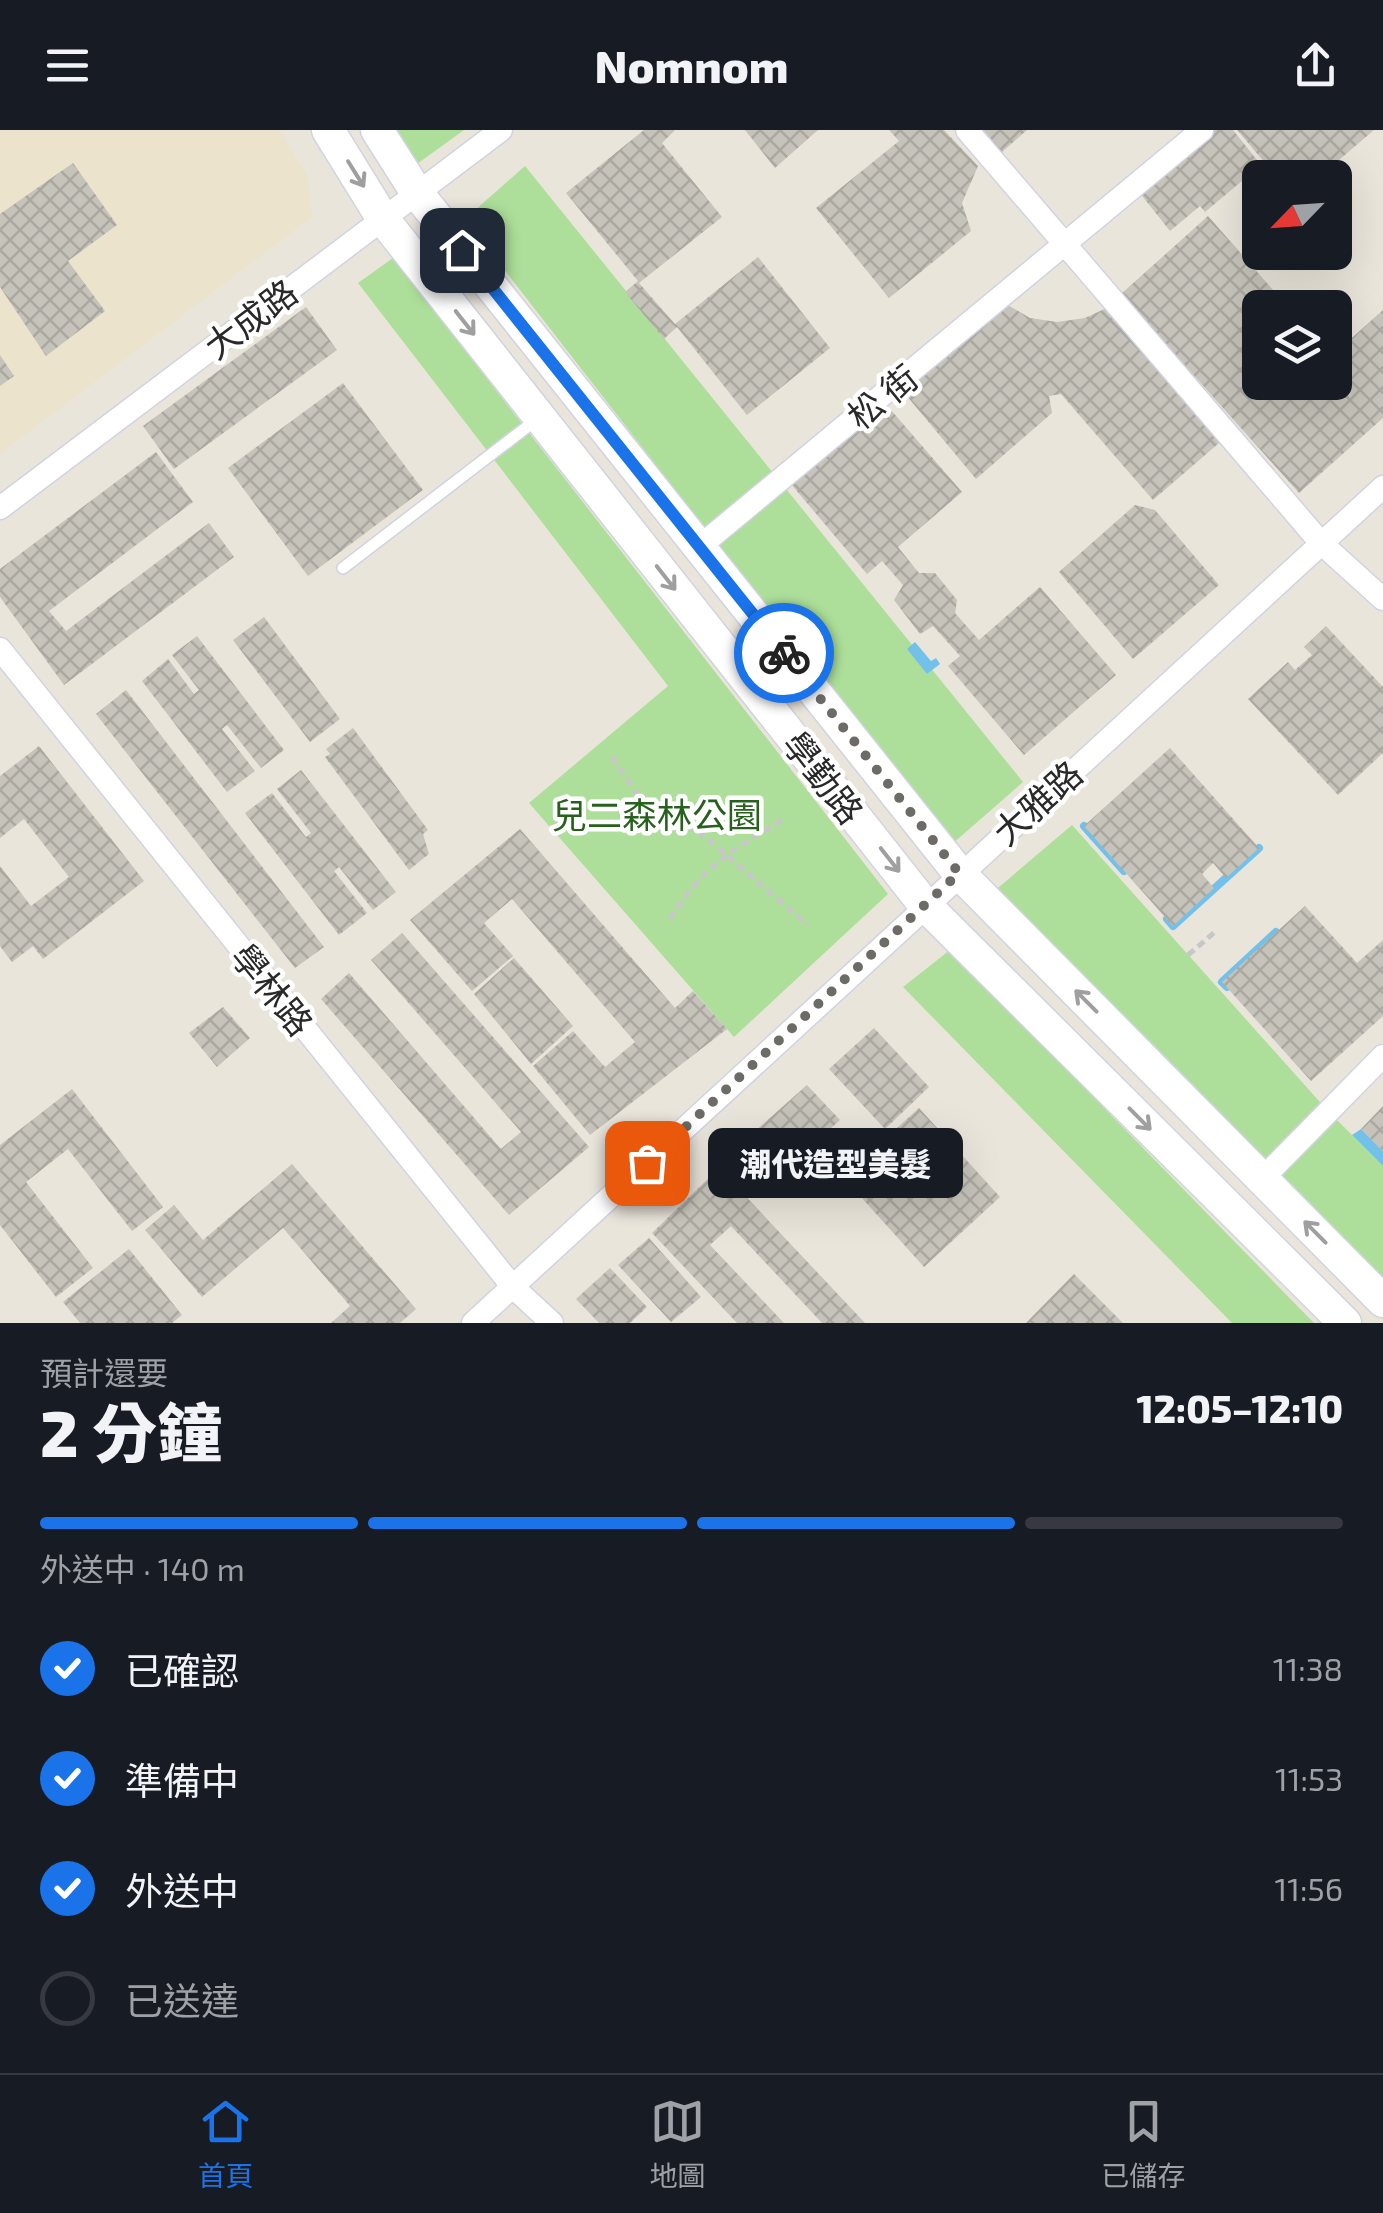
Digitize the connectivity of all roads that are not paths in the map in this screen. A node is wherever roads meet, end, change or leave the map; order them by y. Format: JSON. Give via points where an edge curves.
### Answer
{"nodes":[{"id":1,"x":328,"y":130,"type":"edge"},
{"id":2,"x":377,"y":130,"type":"edge"},
{"id":3,"x":501,"y":130,"type":"edge"},
{"id":4,"x":967,"y":130,"type":"edge"},
{"id":5,"x":1202,"y":130,"type":"edge"},
{"id":6,"x":417,"y":193,"type":"junction"},
{"id":7,"x":383,"y":218,"type":"junction"},
{"id":8,"x":1065,"y":245,"type":"junction"},
{"id":9,"x":540,"y":417,"type":"junction"},
{"id":10,"x":1383,"y":486,"type":"edge"},
{"id":11,"x":0,"y":508,"type":"edge"},
{"id":12,"x":1321,"y":543,"type":"junction"},
{"id":13,"x":699,"y":547,"type":"junction"},
{"id":14,"x":343,"y":568,"type":"dead end"},
{"id":15,"x":1383,"y":599,"type":"edge"},
{"id":16,"x":0,"y":649,"type":"edge"},
{"id":17,"x":959,"y":873,"type":"junction"},
{"id":18,"x":924,"y":904,"type":"junction"},
{"id":19,"x":1383,"y":1056,"type":"edge"},
{"id":20,"x":1262,"y":1179,"type":"junction"},
{"id":21,"x":514,"y":1287,"type":"junction"},
{"id":22,"x":1383,"y":1301,"type":"edge"},
{"id":23,"x":473,"y":1323,"type":"edge"},
{"id":24,"x":552,"y":1323,"type":"edge"},
{"id":25,"x":1345,"y":1323,"type":"edge"}],
"edges":[{"from":1,"to":7,"type":"street","name":"學勤路","one_way":true},
{"from":2,"to":6,"type":"street","name":"學勤路"},
{"from":3,"to":6,"type":"street","name":"大成路"},
{"from":4,"to":8,"type":"street"},
{"from":5,"to":8,"type":"street","name":"松 街"},
{"from":6,"to":7,"type":"street","name":"大成路"},
{"from":6,"to":13,"type":"street","name":"學勤路"},
{"from":7,"to":9,"type":"street","name":"學勤路","one_way":true},
{"from":7,"to":11,"type":"street","name":"大成路"},
{"from":8,"to":12,"type":"street"},
{"from":8,"to":13,"type":"street","name":"松 街"},
{"from":9,"to":14,"type":"lane"},
{"from":9,"to":18,"type":"street","name":"學勤路","one_way":true},
{"from":10,"to":12,"type":"street","name":"大雅路"},
{"from":12,"to":15,"type":"street"},
{"from":12,"to":17,"type":"street","name":"大雅路"},
{"from":13,"to":17,"type":"street","name":"學勤路"},
{"from":16,"to":21,"type":"street","name":"學林路"},
{"from":17,"to":18,"type":"street","name":"大雅路"},
{"from":20,"to":17,"type":"street","name":"學勤路","one_way":true},
{"from":18,"to":21,"type":"street","name":"大雅路"},
{"from":18,"to":25,"type":"street","name":"學勤路","one_way":true},
{"from":19,"to":20,"type":"street"},
{"from":22,"to":20,"type":"street","name":"學勤路","one_way":true},
{"from":21,"to":23,"type":"street","name":"大雅路"},
{"from":21,"to":24,"type":"street","name":"學林路"}]}
